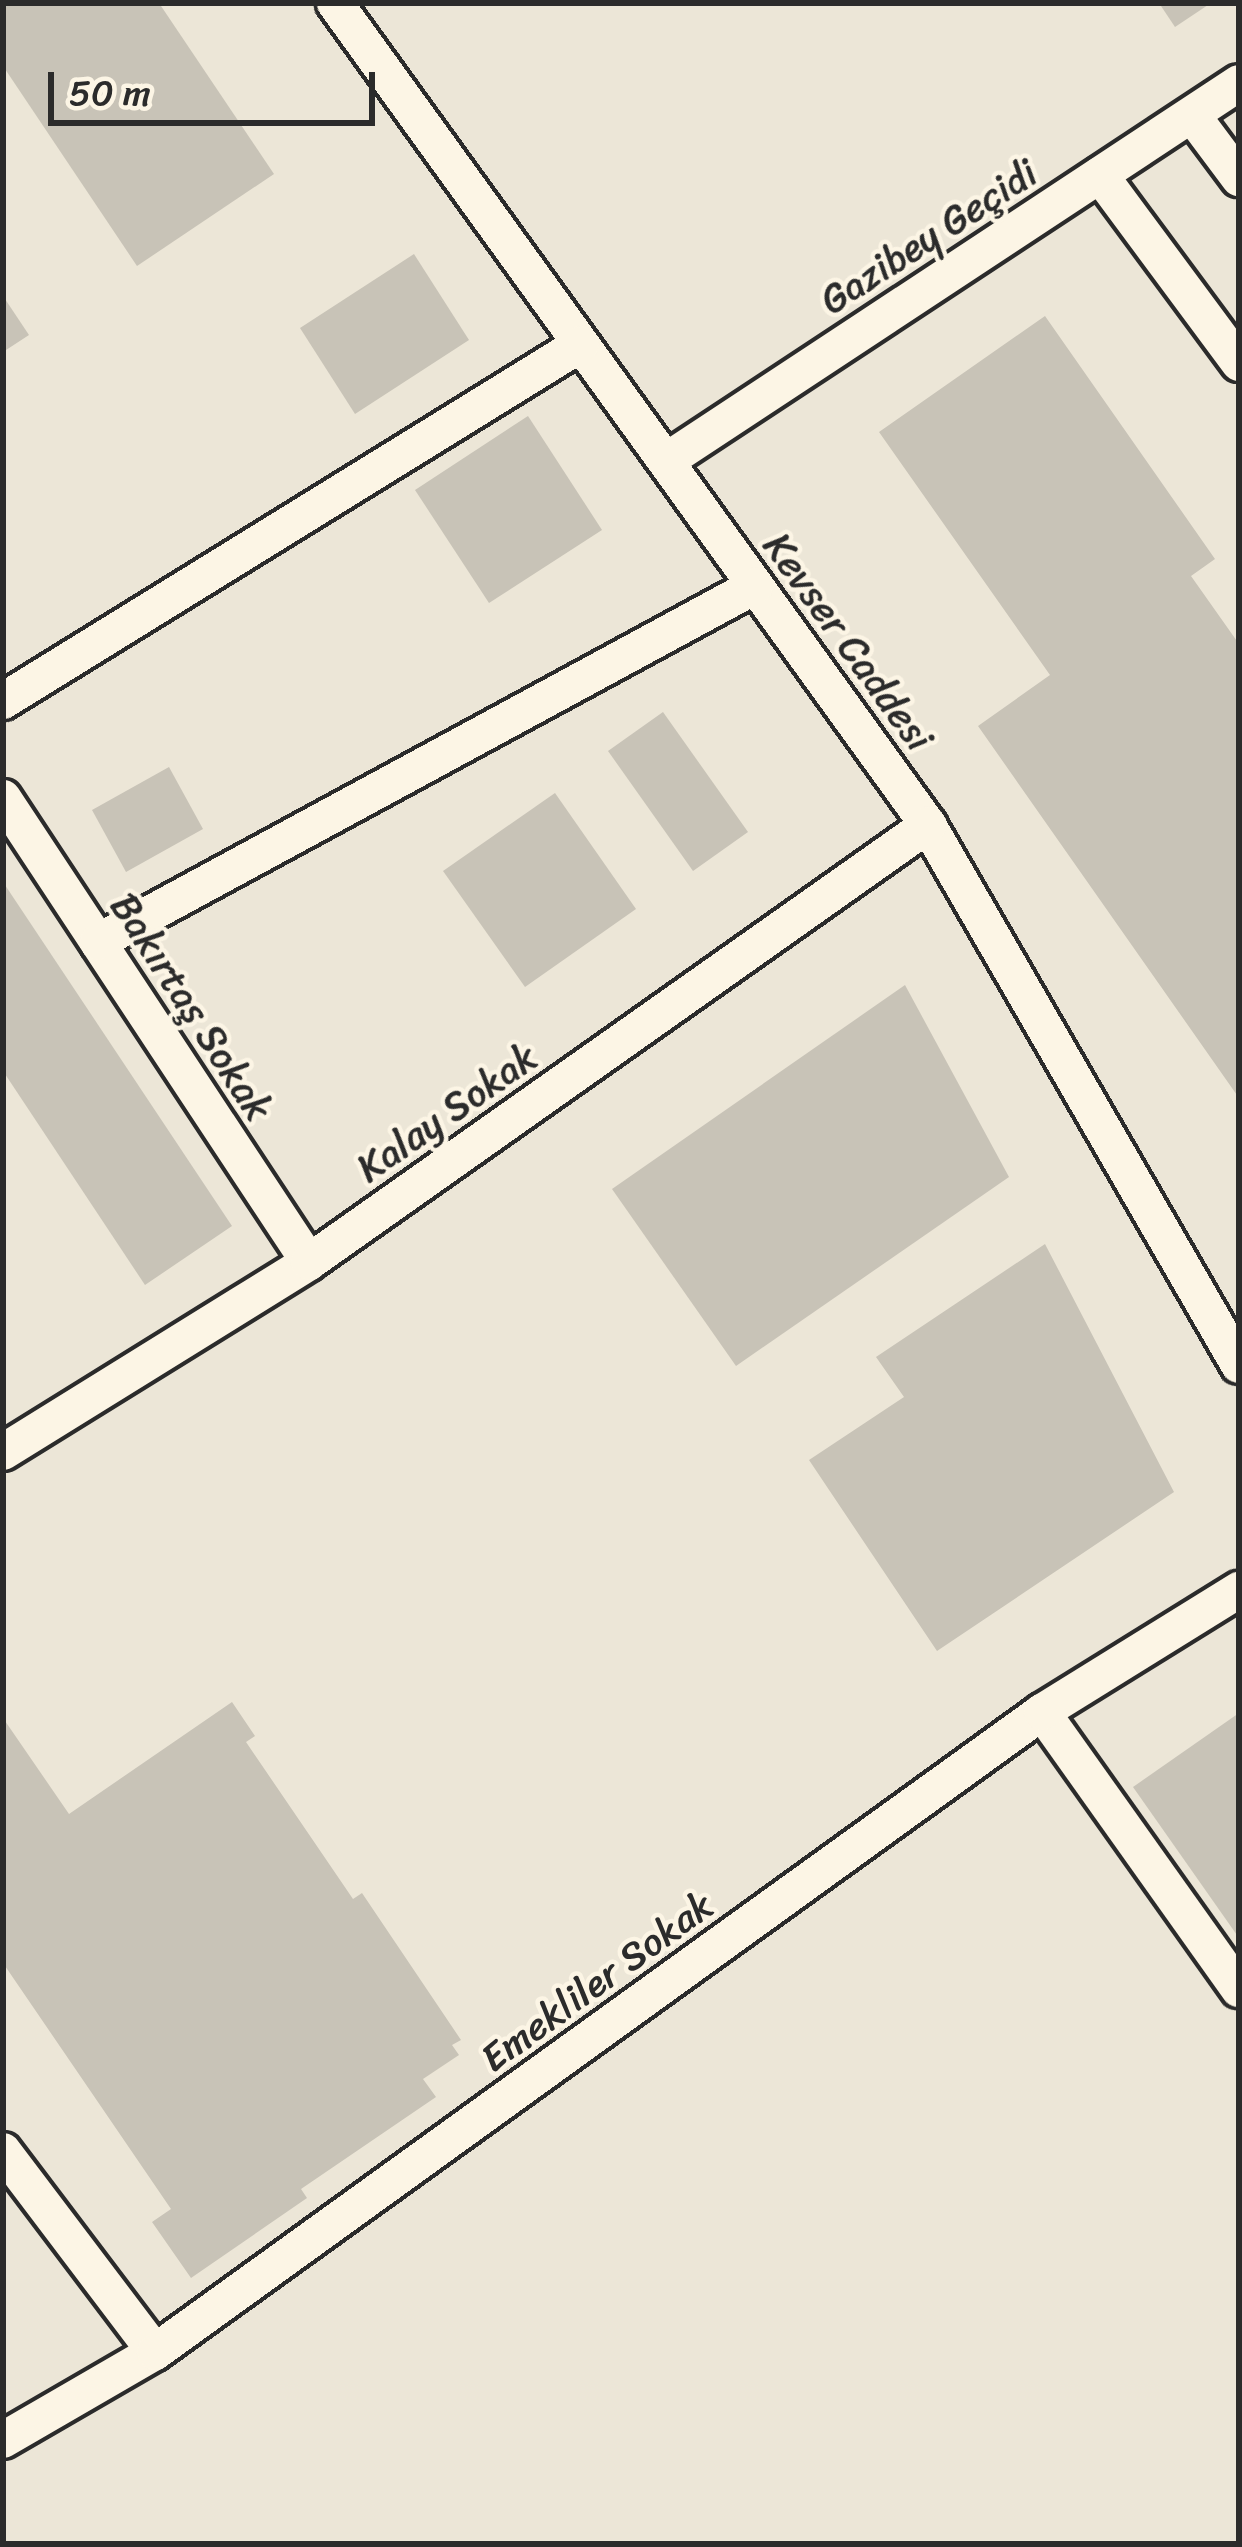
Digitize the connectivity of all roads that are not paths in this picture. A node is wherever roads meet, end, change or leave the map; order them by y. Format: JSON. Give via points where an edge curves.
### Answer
{"nodes":[{"id":1,"x":335,"y":3,"type":"edge"},
{"id":2,"x":1239,"y":83,"type":"edge"},
{"id":3,"x":1192,"y":115,"type":"junction"},
{"id":4,"x":1100,"y":176,"type":"junction"},
{"id":5,"x":1239,"y":178,"type":"edge"},
{"id":6,"x":581,"y":344,"type":"junction"},
{"id":7,"x":1239,"y":363,"type":"edge"},
{"id":8,"x":666,"y":461,"type":"junction"},
{"id":9,"x":755,"y":586,"type":"junction"},
{"id":10,"x":3,"y":701,"type":"edge"},
{"id":11,"x":3,"y":798,"type":"edge"},
{"id":12,"x":928,"y":825,"type":"junction"},
{"id":13,"x":98,"y":942,"type":"junction"},
{"id":14,"x":309,"y":1262,"type":"junction"},
{"id":15,"x":1239,"y":1365,"type":"edge"},
{"id":16,"x":3,"y":1452,"type":"edge"},
{"id":17,"x":1239,"y":1590,"type":"edge"},
{"id":18,"x":1042,"y":1712,"type":"junction"},
{"id":19,"x":1239,"y":1989,"type":"edge"},
{"id":20,"x":3,"y":2151,"type":"edge"},
{"id":21,"x":155,"y":2352,"type":"junction"},
{"id":22,"x":3,"y":2440,"type":"edge"}],
"edges":[{"from":1,"to":6,"type":"street","name":"Kevser Caddesi"},
{"from":2,"to":3,"type":"street","name":"Gazibey Geçidi"},
{"from":3,"to":4,"type":"street","name":"Gazibey Geçidi"},
{"from":3,"to":5,"type":"street"},
{"from":4,"to":7,"type":"street"},
{"from":4,"to":8,"type":"street","name":"Gazibey Geçidi"},
{"from":6,"to":8,"type":"street","name":"Kevser Caddesi"},
{"from":6,"to":10,"type":"street"},
{"from":8,"to":9,"type":"street","name":"Kevser Caddesi"},
{"from":9,"to":12,"type":"street","name":"Kevser Caddesi"},
{"from":9,"to":13,"type":"street"},
{"from":11,"to":13,"type":"street","name":"Bakırtaş Sokak"},
{"from":12,"to":14,"type":"street","name":"Kalay Sokak"},
{"from":12,"to":15,"type":"street","name":"Kevser Caddesi"},
{"from":13,"to":14,"type":"street","name":"Bakırtaş Sokak"},
{"from":14,"to":16,"type":"street","name":"Kalay Sokak"},
{"from":17,"to":18,"type":"street","name":"Emekliler Sokak"},
{"from":18,"to":19,"type":"street"},
{"from":18,"to":21,"type":"street","name":"Emekliler Sokak"},
{"from":20,"to":21,"type":"street"},
{"from":21,"to":22,"type":"street","name":"Emekliler Sokak"}]}
